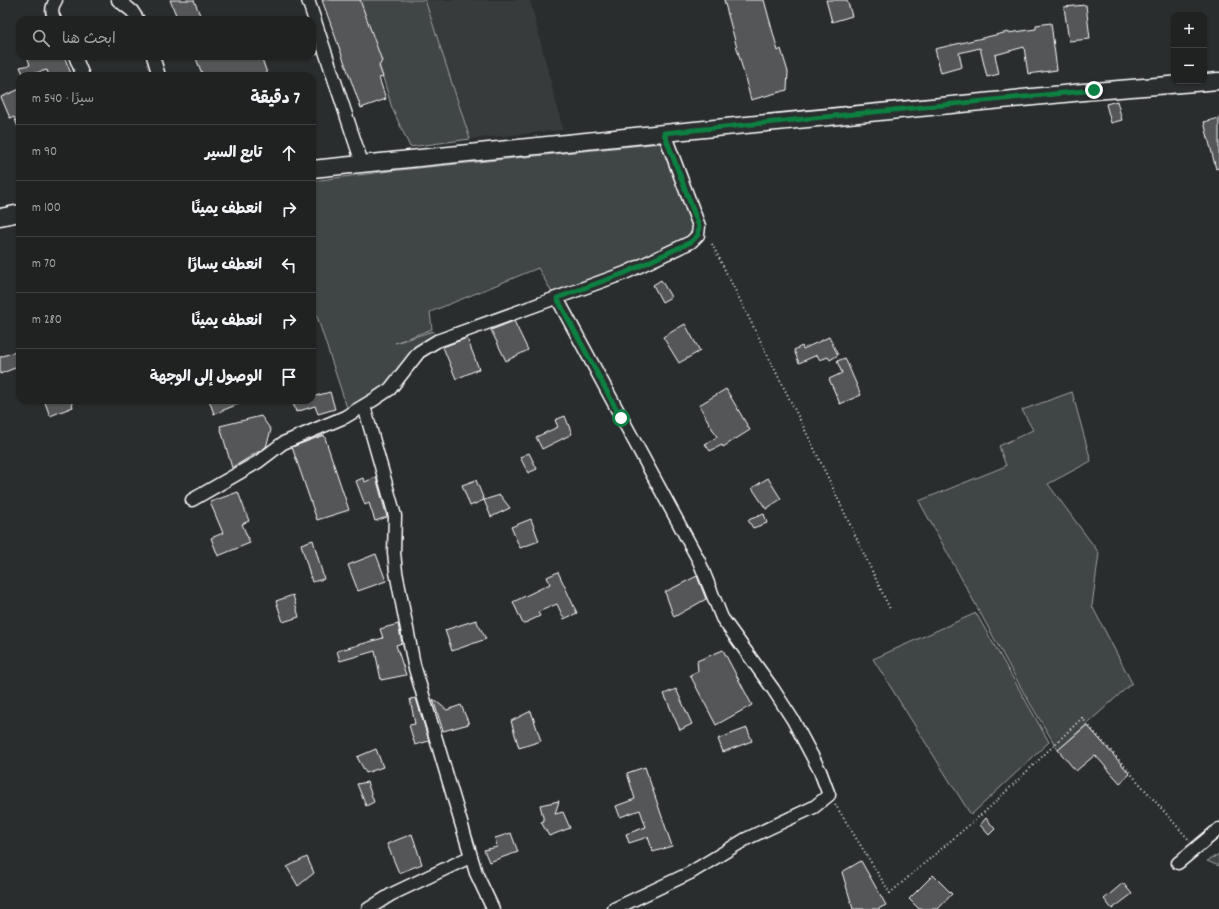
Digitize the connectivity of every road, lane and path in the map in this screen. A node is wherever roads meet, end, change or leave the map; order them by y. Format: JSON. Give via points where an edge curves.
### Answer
{"nodes":[{"id":1,"x":56,"y":0,"type":"edge"},
{"id":2,"x":118,"y":0,"type":"edge"},
{"id":3,"x":308,"y":0,"type":"edge"},
{"id":4,"x":53,"y":16,"type":"edge"},
{"id":5,"x":135,"y":16,"type":"edge"},
{"id":6,"x":313,"y":16,"type":"edge"},
{"id":7,"x":316,"y":24,"type":"edge"},
{"id":8,"x":77,"y":60,"type":"edge"},
{"id":9,"x":154,"y":60,"type":"edge"},
{"id":10,"x":81,"y":72,"type":"edge"},
{"id":11,"x":158,"y":72,"type":"edge"},
{"id":12,"x":1219,"y":81,"type":"edge"},
{"id":13,"x":664,"y":133,"type":"junction"},
{"id":14,"x":362,"y":164,"type":"junction"},
{"id":15,"x":316,"y":169,"type":"edge"},
{"id":16,"x":16,"y":214,"type":"edge"},
{"id":17,"x":0,"y":217,"type":"edge"},
{"id":18,"x":712,"y":244,"type":"dead end"},
{"id":19,"x":557,"y":298,"type":"junction"},
{"id":20,"x":364,"y":406,"type":"junction"},
{"id":21,"x":192,"y":500,"type":"dead end"},
{"id":22,"x":890,"y":609,"type":"dead end"},
{"id":23,"x":829,"y":795,"type":"junction"},
{"id":24,"x":1219,"y":829,"type":"edge"},
{"id":25,"x":1196,"y":848,"type":"junction"},
{"id":26,"x":470,"y":857,"type":"junction"},
{"id":27,"x":1178,"y":863,"type":"dead end"},
{"id":28,"x":368,"y":909,"type":"edge"},
{"id":29,"x":492,"y":909,"type":"edge"},
{"id":30,"x":614,"y":909,"type":"edge"}],
"edges":[{"from":1,"to":4,"type":"street","via":[[52,6]]},
{"from":2,"to":5,"type":"street"},
{"from":3,"to":6,"type":"street"},
{"from":7,"to":14,"type":"street"},
{"from":8,"to":10,"type":"street"},
{"from":9,"to":11,"type":"street"},
{"from":12,"to":13,"type":"street","via":[[1094,90]]},
{"from":13,"to":14,"type":"street"},
{"from":13,"to":19,"type":"street","via":[[699,226],[698,235],[691,242],[625,273]]},
{"from":14,"to":15,"type":"street"},
{"from":16,"to":17,"type":"street"},
{"from":18,"to":22,"type":"path","via":[[812,444]]},
{"from":19,"to":20,"type":"street","via":[[437,341],[420,352],[390,389]]},
{"from":19,"to":23,"type":"street","via":[[699,561],[722,618],[792,720],[820,771]]},
{"from":20,"to":21,"type":"street","via":[[283,443],[258,462]]},
{"from":20,"to":26,"type":"street","via":[[395,516],[396,572],[414,665]]},
{"from":23,"to":25,"type":"path","via":[[890,893],[990,807],[1082,718]]},
{"from":23,"to":30,"type":"street","via":[[814,807],[746,840],[690,873]]},
{"from":24,"to":25,"type":"street"},
{"from":25,"to":27,"type":"street"},
{"from":26,"to":28,"type":"street","via":[[392,894]]},
{"from":26,"to":29,"type":"street"}]}
